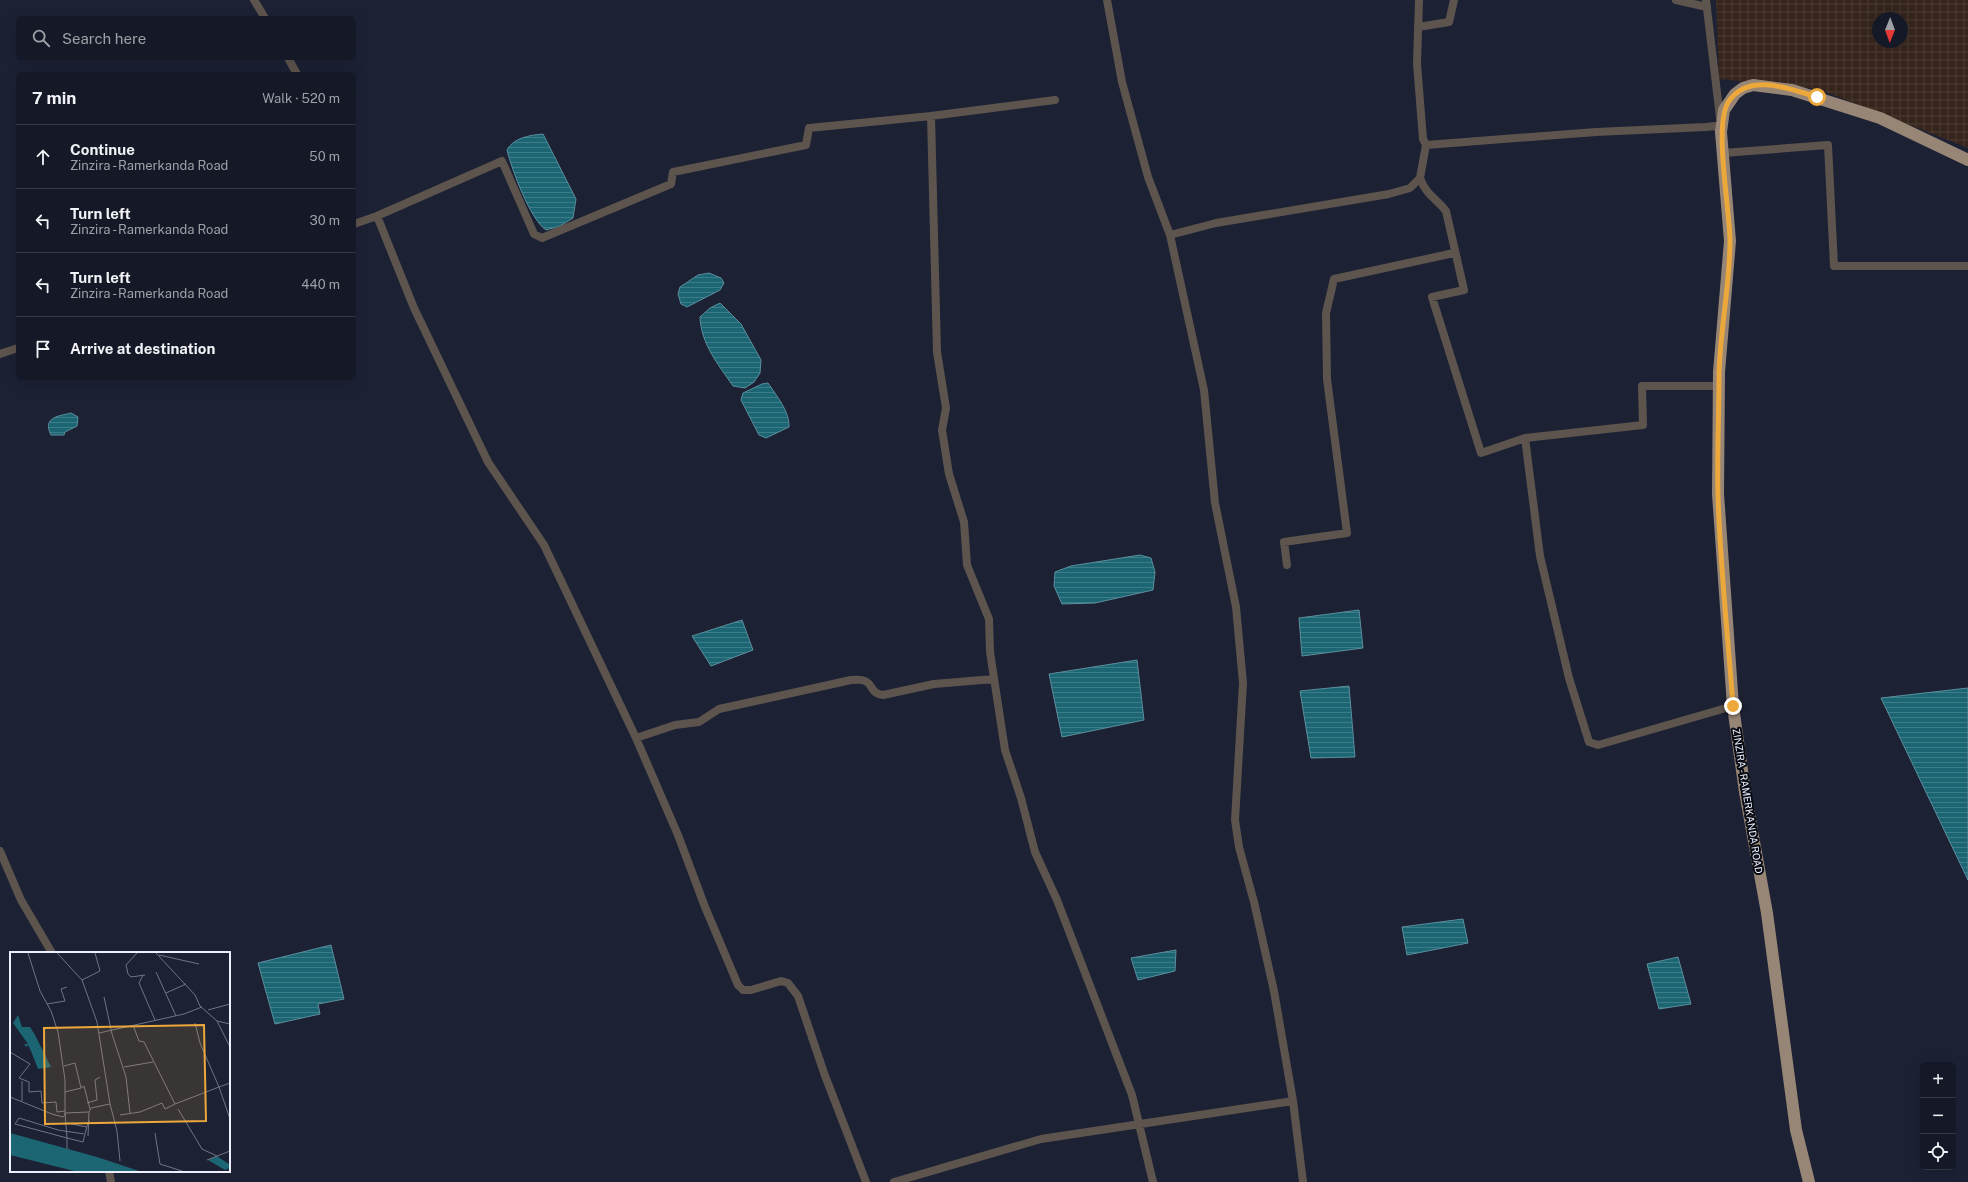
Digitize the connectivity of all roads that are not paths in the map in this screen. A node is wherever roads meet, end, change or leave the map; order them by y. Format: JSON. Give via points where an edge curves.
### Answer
{"nodes":[{"id":1,"x":254,"y":0,"type":"edge"},
{"id":2,"x":1107,"y":0,"type":"edge"},
{"id":3,"x":1419,"y":0,"type":"edge"},
{"id":4,"x":1454,"y":0,"type":"edge"},
{"id":5,"x":1676,"y":0,"type":"edge"},
{"id":6,"x":1706,"y":3,"type":"edge"},
{"id":7,"x":264,"y":16,"type":"edge"},
{"id":8,"x":1418,"y":27,"type":"junction"},
{"id":9,"x":289,"y":60,"type":"edge"},
{"id":10,"x":296,"y":72,"type":"edge"},
{"id":11,"x":1055,"y":100,"type":"dead end"},
{"id":12,"x":931,"y":116,"type":"junction"},
{"id":13,"x":1721,"y":132,"type":"junction"},
{"id":14,"x":1426,"y":145,"type":"junction"},
{"id":15,"x":1723,"y":153,"type":"junction"},
{"id":16,"x":1968,"y":160,"type":"edge"},
{"id":17,"x":1420,"y":178,"type":"junction"},
{"id":18,"x":377,"y":216,"type":"junction"},
{"id":19,"x":356,"y":223,"type":"edge"},
{"id":20,"x":1170,"y":235,"type":"junction"},
{"id":21,"x":1454,"y":253,"type":"junction"},
{"id":22,"x":1968,"y":266,"type":"edge"},
{"id":23,"x":16,"y":349,"type":"edge"},
{"id":24,"x":0,"y":354,"type":"edge"},
{"id":25,"x":1719,"y":386,"type":"junction"},
{"id":26,"x":1525,"y":438,"type":"junction"},
{"id":27,"x":1287,"y":565,"type":"dead end"},
{"id":28,"x":994,"y":679,"type":"junction"},
{"id":29,"x":1733,"y":706,"type":"junction"},
{"id":30,"x":636,"y":738,"type":"junction"},
{"id":31,"x":0,"y":851,"type":"edge"},
{"id":32,"x":51,"y":952,"type":"edge"},
{"id":33,"x":1293,"y":1101,"type":"junction"},
{"id":34,"x":109,"y":1172,"type":"edge"},
{"id":35,"x":111,"y":1182,"type":"edge"},
{"id":36,"x":866,"y":1182,"type":"edge"},
{"id":37,"x":894,"y":1182,"type":"edge"},
{"id":38,"x":1153,"y":1182,"type":"edge"},
{"id":39,"x":1303,"y":1182,"type":"edge"},
{"id":40,"x":1808,"y":1182,"type":"edge"}],
"edges":[{"from":1,"to":7,"type":"street"},
{"from":2,"to":20,"type":"street","via":[[1122,82],[1148,178]]},
{"from":3,"to":8,"type":"street"},
{"from":4,"to":8,"type":"street","via":[[1449,22]]},
{"from":5,"to":6,"type":"street"},
{"from":6,"to":13,"type":"street"},
{"from":8,"to":14,"type":"street","via":[[1417,64],[1423,140]]},
{"from":9,"to":10,"type":"street"},
{"from":11,"to":12,"type":"street"},
{"from":12,"to":18,"type":"street","via":[[809,128],[806,145],[673,172],[671,184],[542,238],[534,234],[502,161]]},
{"from":12,"to":28,"type":"street","via":[[937,352],[946,408],[942,430],[949,474],[964,522],[967,565],[989,620]]},
{"from":13,"to":14,"type":"street","via":[[1715,126],[1706,126]]},
{"from":13,"to":15,"type":"main road","name":"ZINZIRA - RAMERKANDA ROAD"},
{"from":13,"to":16,"type":"main road","name":"ZINZIRA - RAMERKANDA ROAD","via":[[1724,110],[1735,94],[1753,84],[1765,85],[1792,90],[1880,118]]},
{"from":14,"to":17,"type":"street"},
{"from":15,"to":22,"type":"street","via":[[1828,145],[1834,266]]},
{"from":15,"to":25,"type":"main road","name":"ZINZIRA - RAMERKANDA ROAD","via":[[1730,241]]},
{"from":17,"to":20,"type":"street","via":[[1410,188],[1389,194],[1216,223]]},
{"from":17,"to":21,"type":"street","via":[[1428,195],[1439,202],[1446,211]]},
{"from":18,"to":19,"type":"street"},
{"from":18,"to":30,"type":"street","via":[[414,308],[488,462],[544,545]]},
{"from":20,"to":33,"type":"street","via":[[1204,390],[1215,503],[1236,607],[1243,683],[1237,758],[1236,827],[1274,991]]},
{"from":21,"to":26,"type":"street","via":[[1464,290],[1432,297],[1481,453]]},
{"from":21,"to":27,"type":"street","via":[[1334,280],[1326,313],[1327,379],[1347,533],[1284,542]]},
{"from":23,"to":24,"type":"street"},
{"from":25,"to":26,"type":"street","via":[[1642,386],[1642,425]]},
{"from":25,"to":29,"type":"main road","name":"ZINZIRA - RAMERKANDA ROAD","via":[[1718,494]]},
{"from":26,"to":29,"type":"street","via":[[1540,556],[1569,678],[1589,742],[1598,744],[1612,741]]},
{"from":28,"to":30,"type":"street","via":[[934,684],[883,695],[875,692],[863,679],[851,680],[719,709],[699,722],[675,725]]},
{"from":28,"to":38,"type":"street","via":[[1005,750],[1035,852],[1060,907],[1132,1095]]},
{"from":29,"to":40,"type":"main road","name":"ZINZIRA - RAMERKANDA ROAD","via":[[1745,792],[1767,913],[1796,1130]]},
{"from":30,"to":36,"type":"street","via":[[738,985],[743,990],[751,990],[780,981],[788,983],[798,996],[824,1073]]},
{"from":31,"to":32,"type":"street","via":[[21,900]]},
{"from":33,"to":37,"type":"street","via":[[1041,1139]]},
{"from":33,"to":39,"type":"street"},
{"from":34,"to":35,"type":"street"}]}
